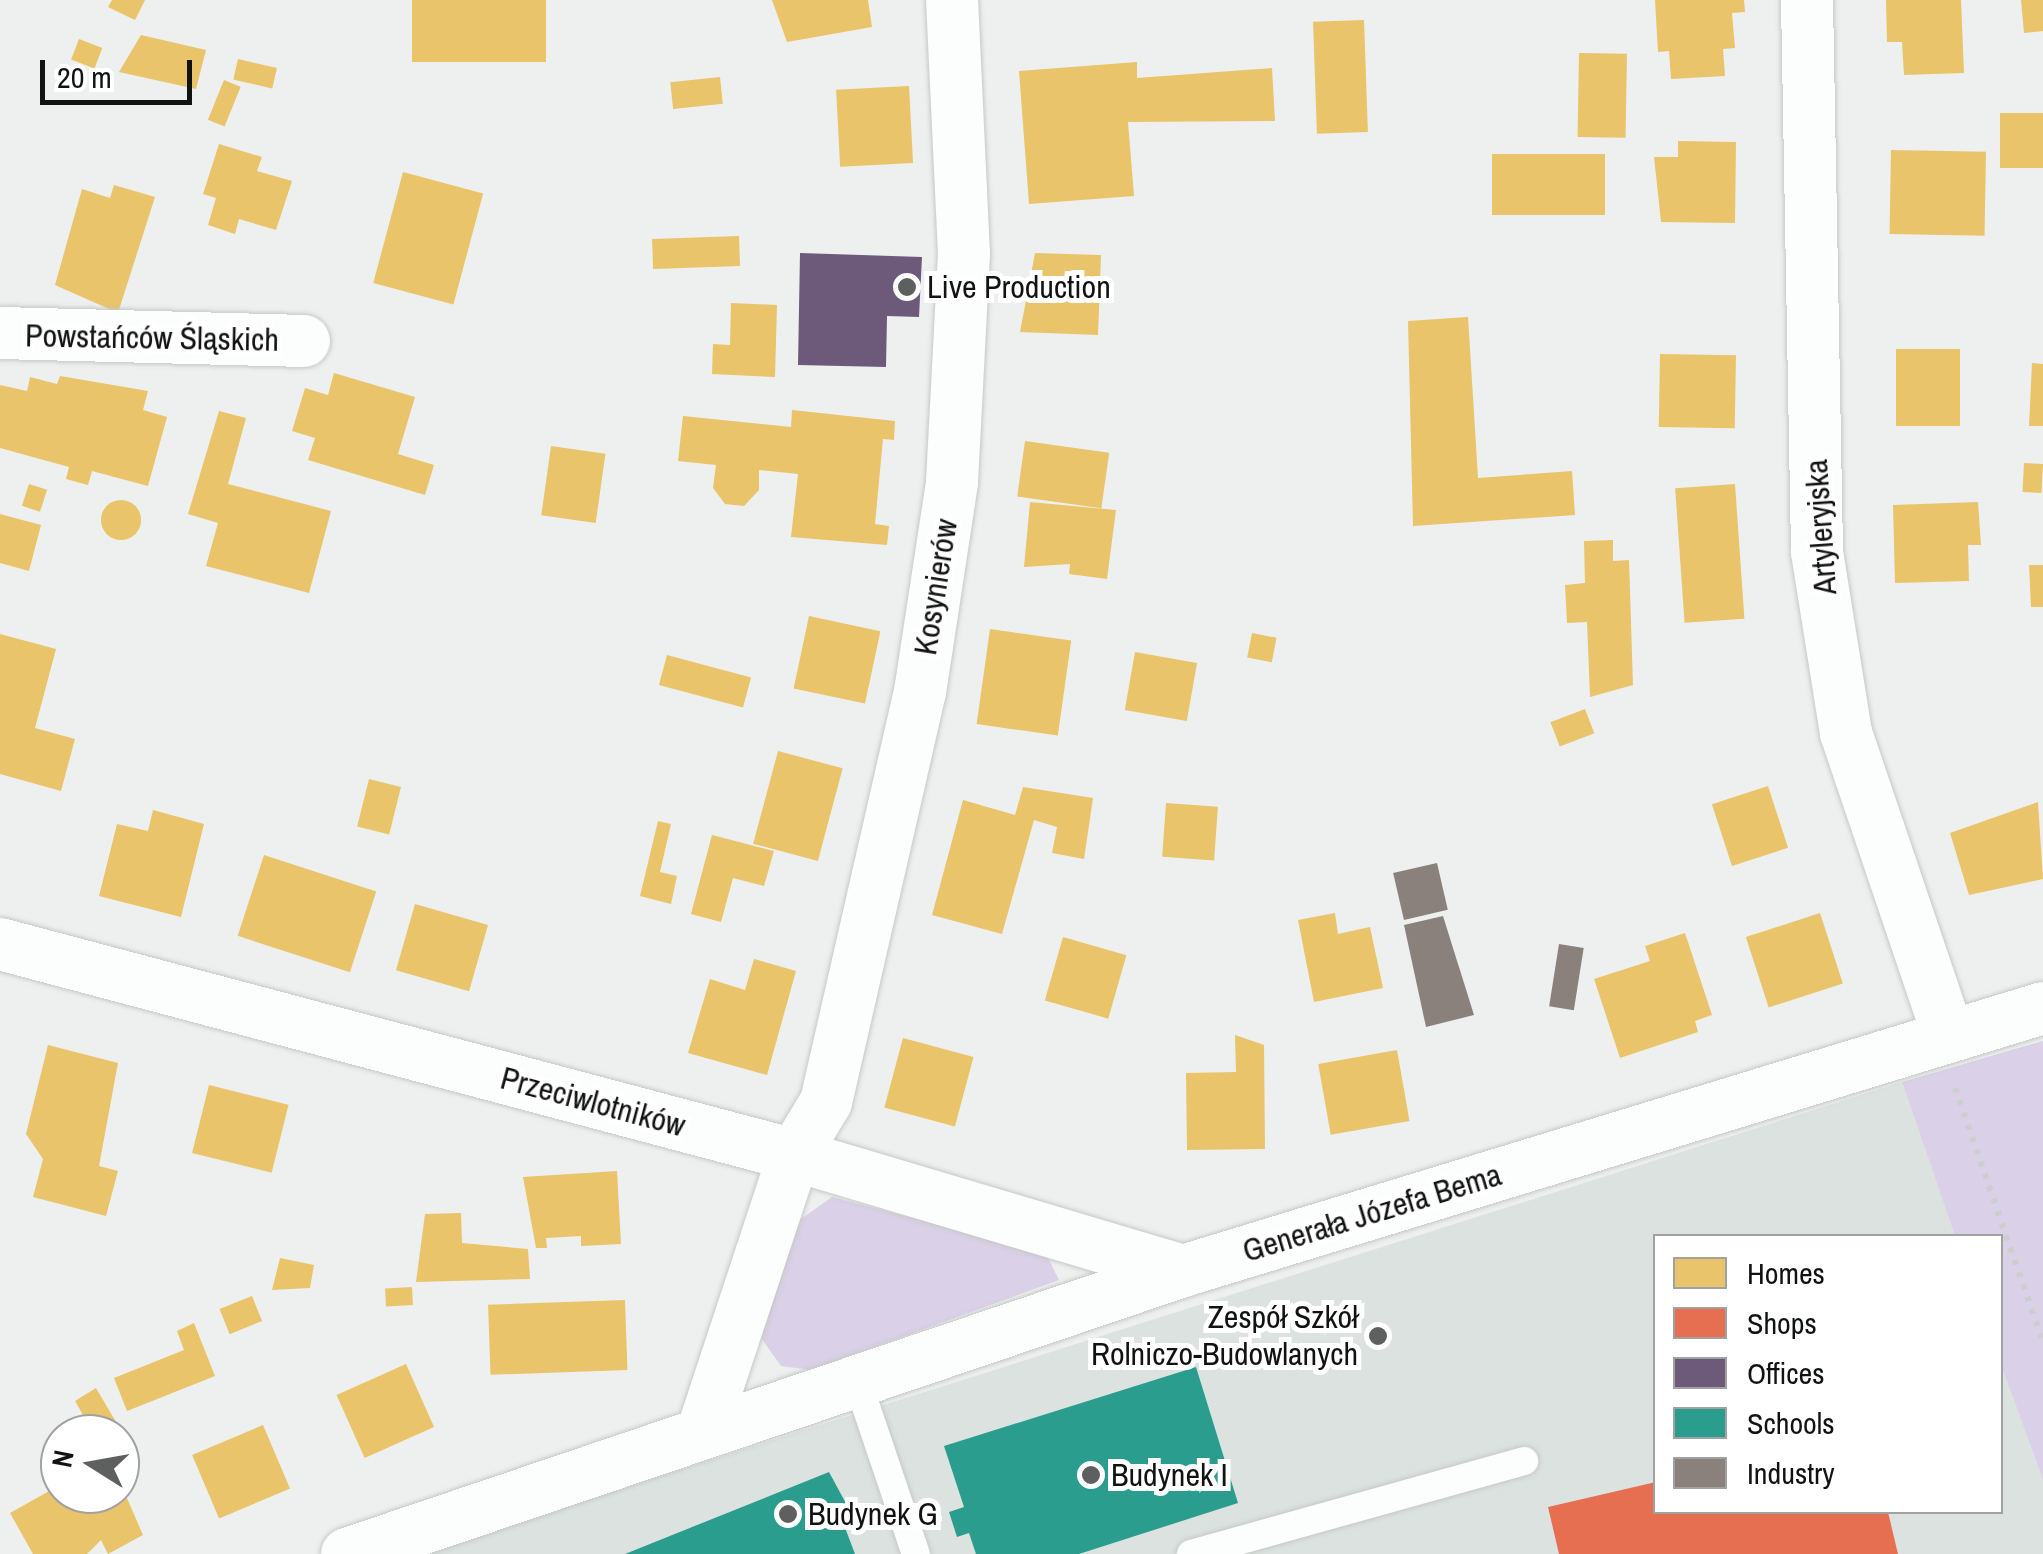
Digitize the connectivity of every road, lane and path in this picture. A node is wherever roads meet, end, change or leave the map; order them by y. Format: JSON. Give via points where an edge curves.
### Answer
{"nodes":[{"id":1,"x":952,"y":0,"type":"edge"},
{"id":2,"x":1806,"y":0,"type":"edge"},
{"id":3,"x":0,"y":333,"type":"edge"},
{"id":4,"x":304,"y":342,"type":"dead end"},
{"id":5,"x":0,"y":944,"type":"edge"},
{"id":6,"x":2043,"y":1008,"type":"edge"},
{"id":7,"x":1948,"y":1036,"type":"junction"},
{"id":8,"x":794,"y":1155,"type":"junction"},
{"id":9,"x":1183,"y":1271,"type":"junction"},
{"id":10,"x":2043,"y":1342,"type":"edge"},
{"id":11,"x":856,"y":1378,"type":"junction"},
{"id":12,"x":704,"y":1427,"type":"junction"},
{"id":13,"x":1524,"y":1461,"type":"dead end"},
{"id":14,"x":347,"y":1554,"type":"edge"},
{"id":15,"x":916,"y":1554,"type":"edge"},
{"id":16,"x":1191,"y":1554,"type":"edge"}],
"edges":[{"from":1,"to":8,"type":"street","name":"Kosynierów","via":[[964,254],[952,482],[920,692],[826,1102]]},
{"from":2,"to":7,"type":"street","name":"Artyleryjska","via":[[1817,552],[1846,733]]},
{"from":3,"to":4,"type":"street","name":"Powstańców Śląskich"},
{"from":5,"to":8,"type":"street","name":"Przeciwlotników"},
{"from":6,"to":7,"type":"street","name":"Generała Józefa Bema"},
{"from":7,"to":9,"type":"street","name":"Generała Józefa Bema"},
{"from":7,"to":10,"type":"path","via":[[1954,1086]]},
{"from":8,"to":9,"type":"street","name":"Przeciwlotników"},
{"from":8,"to":12,"type":"street"},
{"from":9,"to":11,"type":"street","name":"Generała Józefa Bema"},
{"from":11,"to":12,"type":"street","name":"Generała Józefa Bema"},
{"from":11,"to":15,"type":"lane"},
{"from":12,"to":14,"type":"street","name":"Generała Józefa Bema"},
{"from":13,"to":16,"type":"lane"}]}
